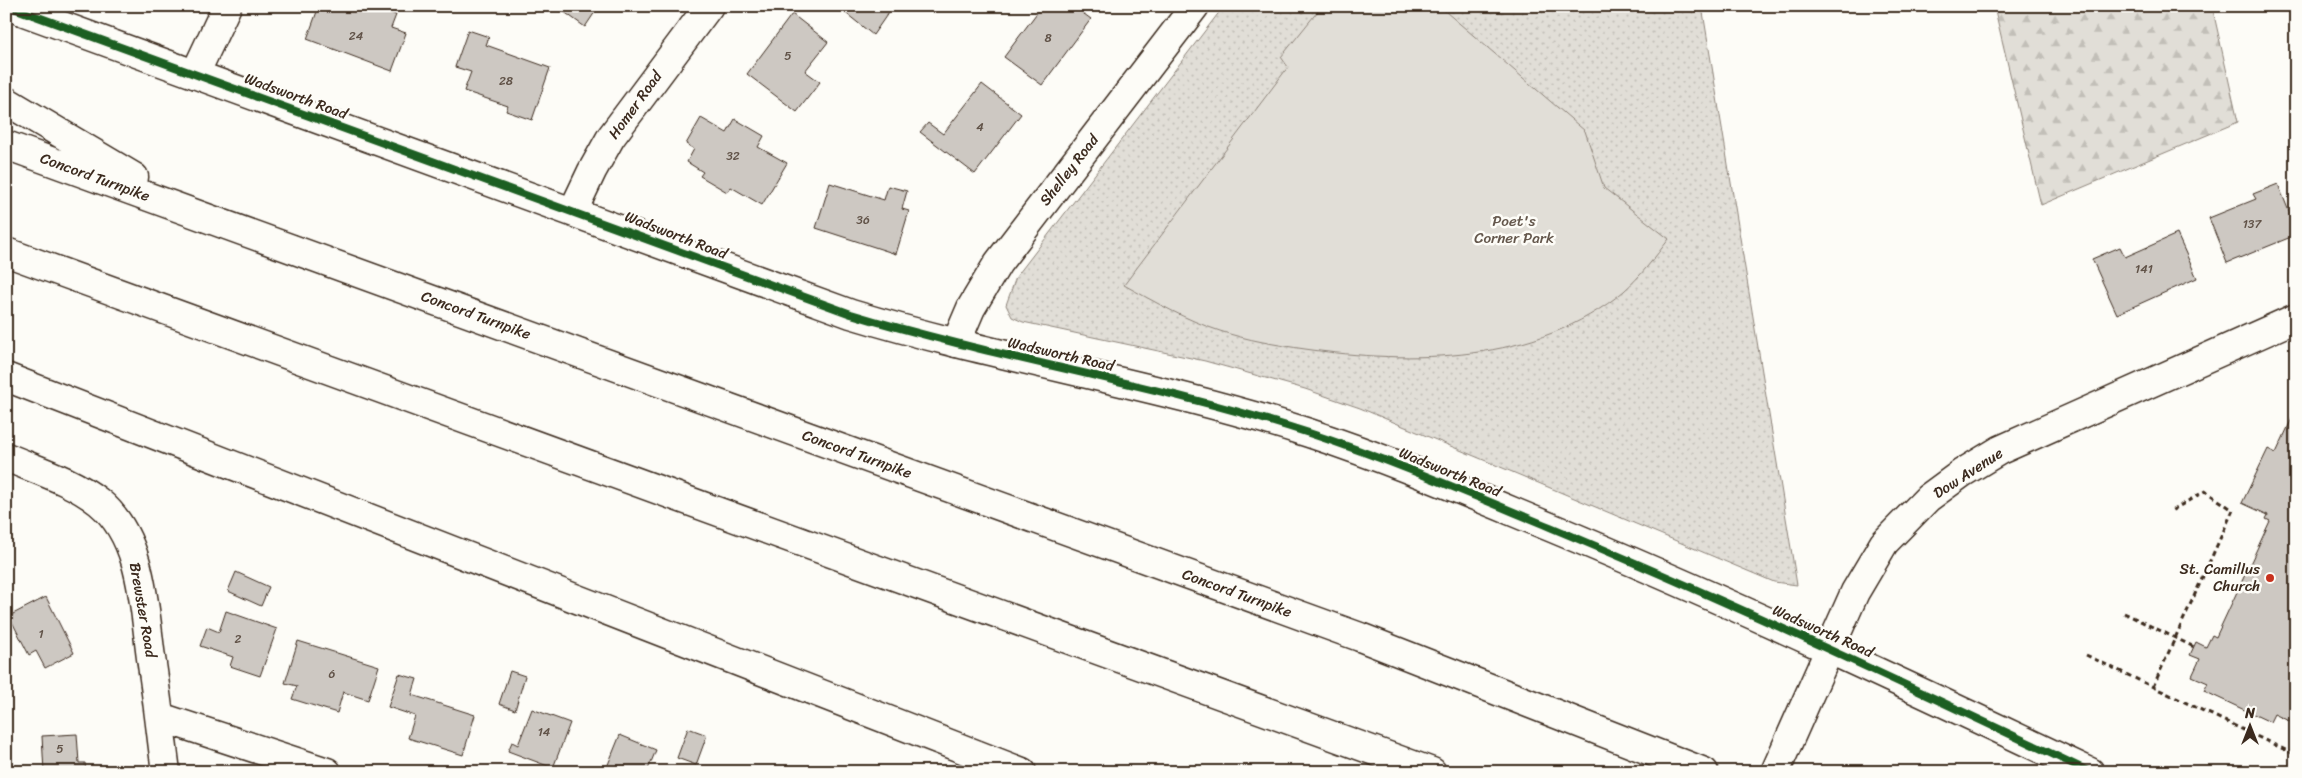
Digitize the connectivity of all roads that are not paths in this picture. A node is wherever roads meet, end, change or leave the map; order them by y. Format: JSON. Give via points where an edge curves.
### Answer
{"nodes":[{"id":1,"x":8,"y":6,"type":"edge"},
{"id":2,"x":227,"y":6,"type":"edge"},
{"id":3,"x":710,"y":6,"type":"edge"},
{"id":4,"x":1195,"y":6,"type":"edge"},
{"id":5,"x":195,"y":74,"type":"junction"},
{"id":6,"x":6,"y":100,"type":"edge"},
{"id":7,"x":6,"y":145,"type":"edge"},
{"id":8,"x":573,"y":211,"type":"junction"},
{"id":9,"x":213,"y":219,"type":"junction"},
{"id":10,"x":6,"y":252,"type":"edge"},
{"id":11,"x":2296,"y":318,"type":"edge"},
{"id":12,"x":956,"y":343,"type":"junction"},
{"id":13,"x":6,"y":377,"type":"edge"},
{"id":14,"x":6,"y":457,"type":"edge"},
{"id":15,"x":1830,"y":648,"type":"junction"},
{"id":16,"x":160,"y":717,"type":"junction"},
{"id":17,"x":1707,"y":771,"type":"edge"},
{"id":18,"x":166,"y":772,"type":"edge"},
{"id":19,"x":327,"y":772,"type":"edge"},
{"id":20,"x":1022,"y":772,"type":"edge"},
{"id":21,"x":1432,"y":772,"type":"edge"},
{"id":22,"x":1775,"y":772,"type":"edge"},
{"id":23,"x":2090,"y":772,"type":"edge"}],
"edges":[{"from":1,"to":5,"type":"main road","name":"Wadsworth Road"},
{"from":2,"to":5,"type":"main road"},
{"from":3,"to":8,"type":"main road","name":"Homer Road","via":[[611,137]]},
{"from":4,"to":12,"type":"main road","name":"Shelley Road","via":[[998,263],[971,308]]},
{"from":5,"to":8,"type":"main road","name":"Wadsworth Road"},
{"from":6,"to":9,"type":"main road","via":[[109,163]]},
{"from":7,"to":9,"type":"main road","name":"Concord Turnpike"},
{"from":8,"to":12,"type":"main road","name":"Wadsworth Road","via":[[837,309]]},
{"from":9,"to":17,"type":"main road","name":"Concord Turnpike","via":[[1342,631]]},
{"from":10,"to":21,"type":"main road"},
{"from":11,"to":15,"type":"main road","name":"Dow Avenue","via":[[2000,450],[1945,485],[1884,543],[1855,592]]},
{"from":12,"to":15,"type":"main road","name":"Wadsworth Road","via":[[1197,400],[1342,444],[1609,552]]},
{"from":13,"to":20,"type":"main road"},
{"from":14,"to":16,"type":"main road","name":"Brewster Road","via":[[99,502],[125,536],[141,585]]},
{"from":15,"to":22,"type":"main road","name":"Dow Avenue"},
{"from":15,"to":23,"type":"main road","name":"Wadsworth Road"},
{"from":16,"to":18,"type":"main road","name":"Brewster Road"},
{"from":16,"to":19,"type":"main road"}]}
